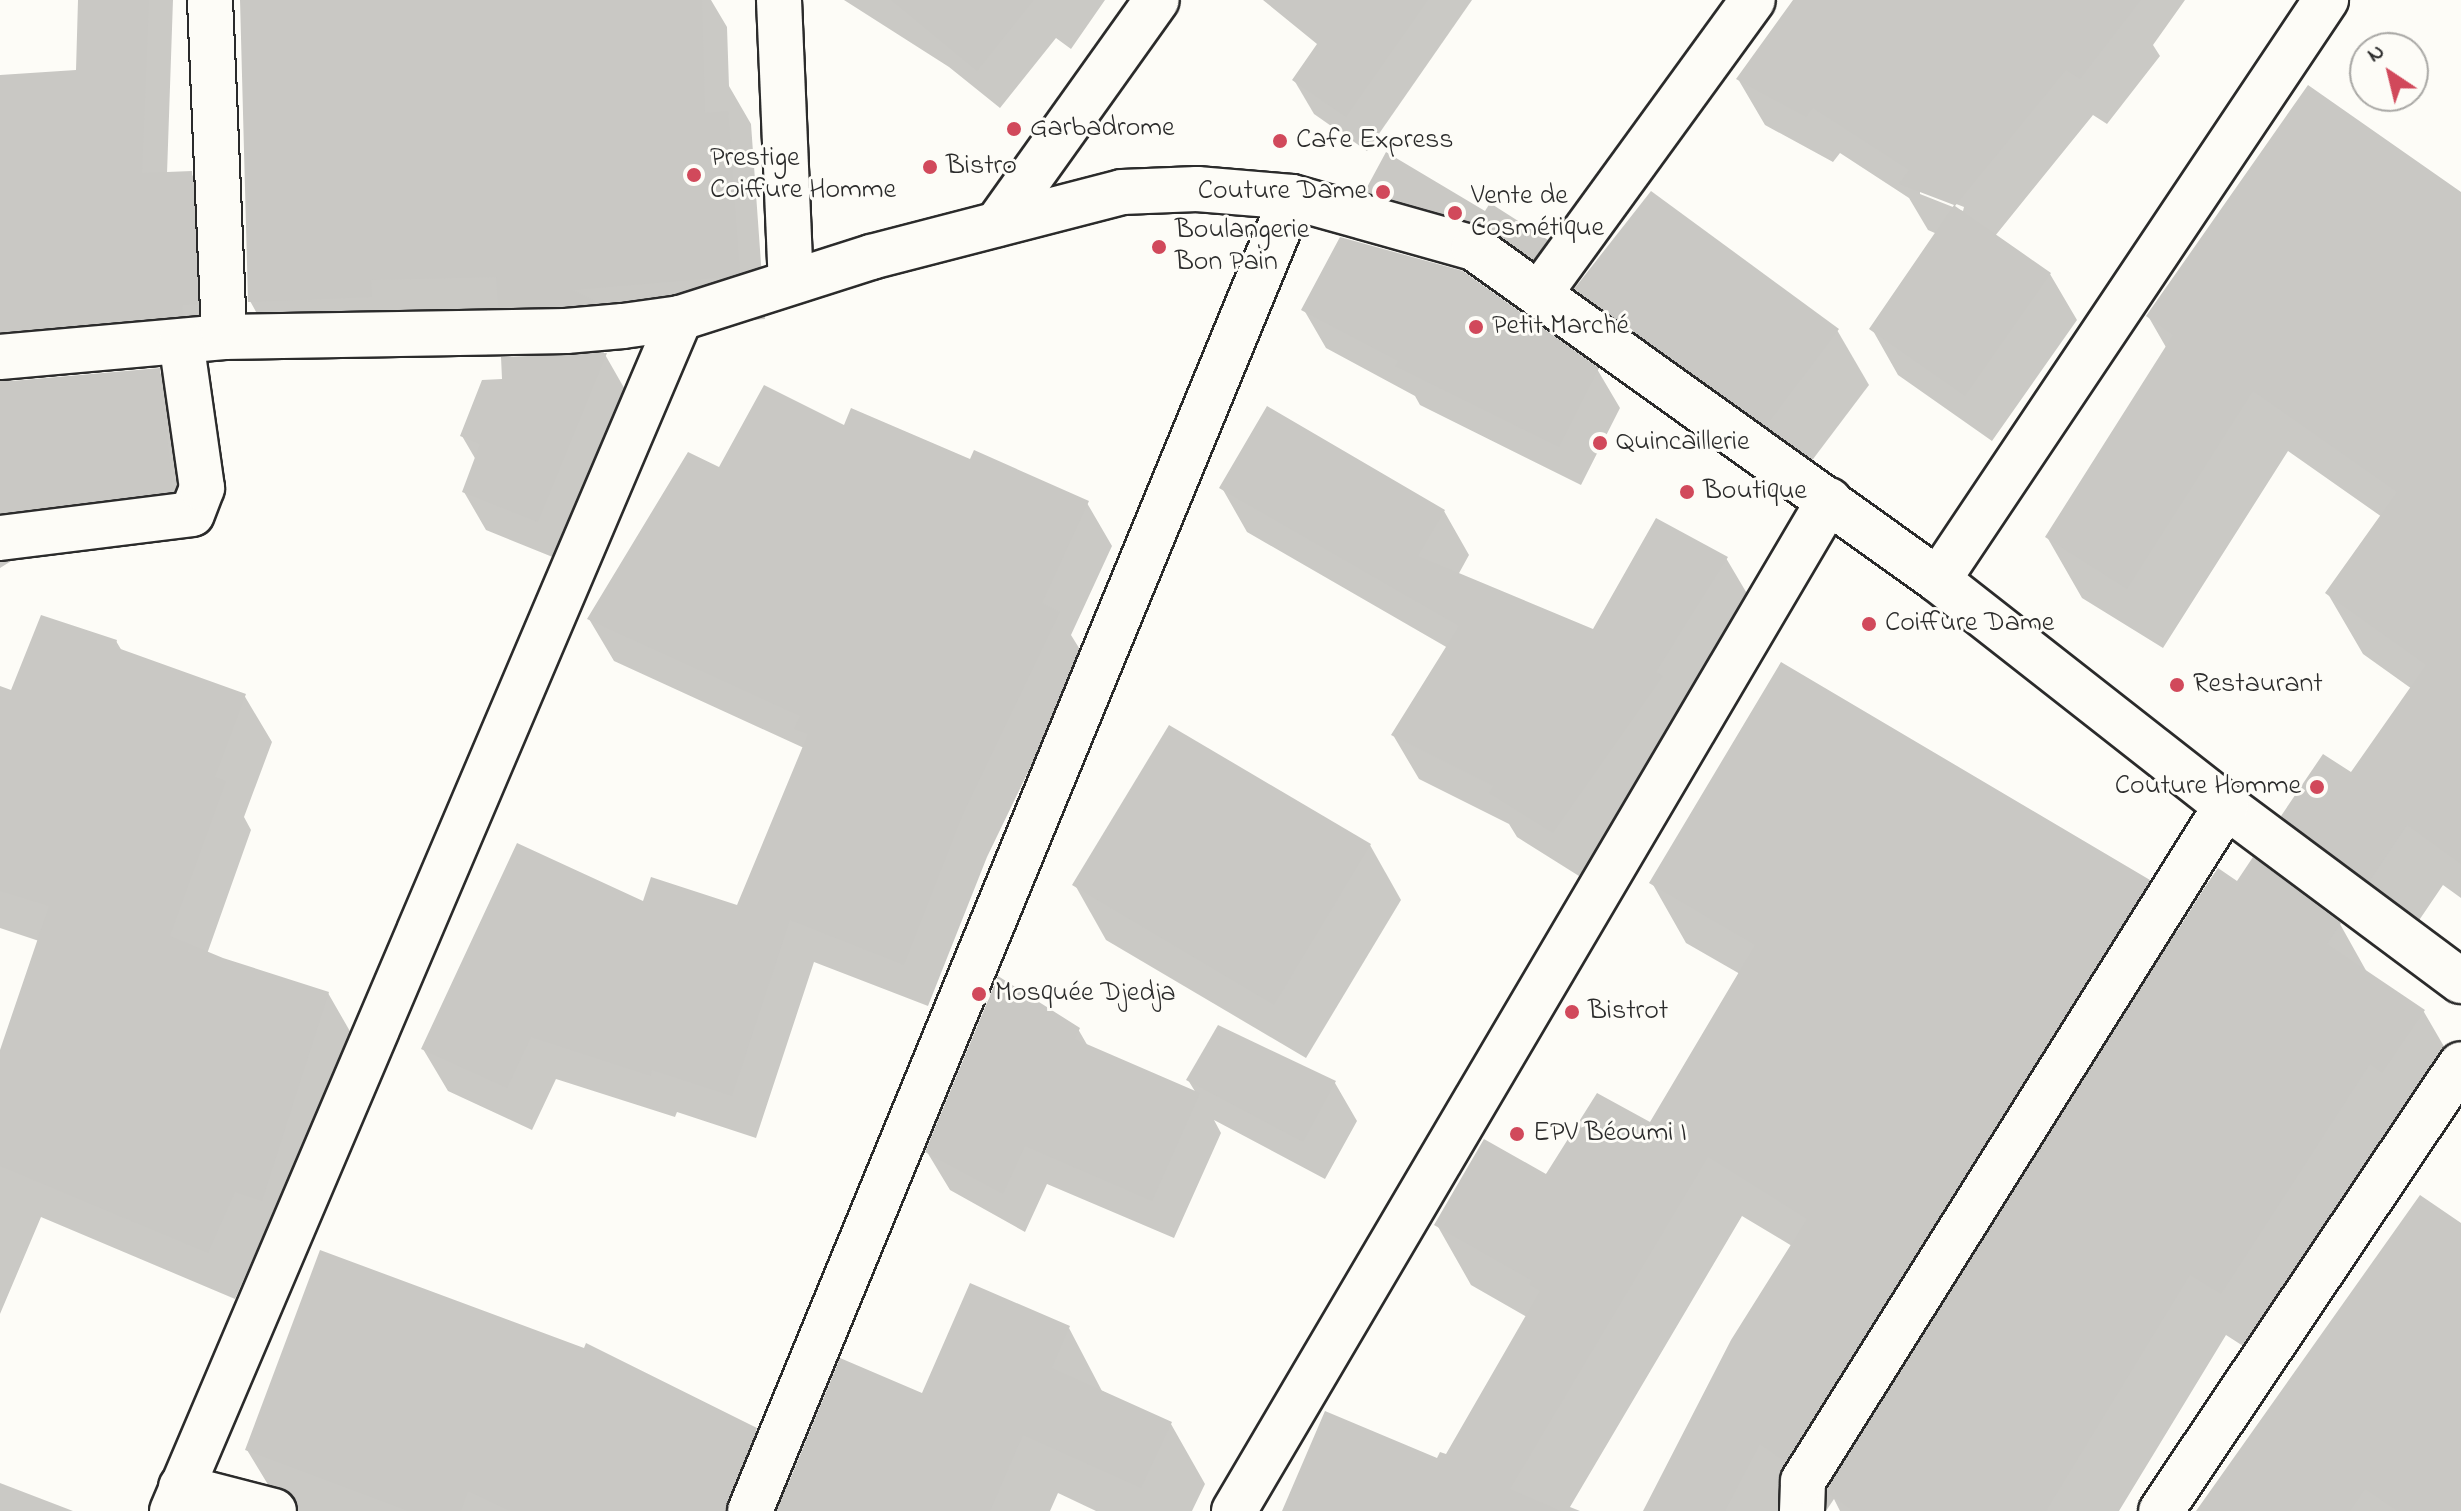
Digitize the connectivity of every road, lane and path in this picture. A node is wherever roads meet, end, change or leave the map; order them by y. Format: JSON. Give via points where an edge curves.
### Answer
{"nodes":[{"id":1,"x":210,"y":0,"type":"edge"},
{"id":2,"x":779,"y":0,"type":"edge"},
{"id":3,"x":1157,"y":0,"type":"edge"},
{"id":4,"x":1753,"y":0,"type":"edge"},
{"id":5,"x":2326,"y":0,"type":"edge"},
{"id":6,"x":1292,"y":197,"type":"junction"},
{"id":7,"x":997,"y":224,"type":"junction"},
{"id":8,"x":791,"y":281,"type":"junction"},
{"id":9,"x":1540,"y":293,"type":"junction"},
{"id":10,"x":680,"y":318,"type":"junction"},
{"id":11,"x":224,"y":337,"type":"junction"},
{"id":12,"x":181,"y":341,"type":"junction"},
{"id":13,"x":0,"y":357,"type":"edge"},
{"id":14,"x":1829,"y":500,"type":"junction"},
{"id":15,"x":0,"y":538,"type":"edge"},
{"id":16,"x":1938,"y":580,"type":"junction"},
{"id":17,"x":2226,"y":806,"type":"junction"},
{"id":18,"x":2461,"y":981,"type":"edge"},
{"id":19,"x":2461,"y":1064,"type":"edge"},
{"id":20,"x":177,"y":1499,"type":"edge"},
{"id":21,"x":274,"y":1511,"type":"edge"},
{"id":22,"x":750,"y":1511,"type":"edge"},
{"id":23,"x":1234,"y":1511,"type":"edge"},
{"id":24,"x":1802,"y":1511,"type":"edge"},
{"id":25,"x":2161,"y":1511,"type":"edge"}],
"edges":[{"from":1,"to":11,"type":"street"},
{"from":2,"to":8,"type":"street"},
{"from":3,"to":7,"type":"street"},
{"from":4,"to":9,"type":"street"},
{"from":5,"to":16,"type":"street"},
{"from":6,"to":7,"type":"street","via":[[1197,189],[1122,192]]},
{"from":6,"to":9,"type":"street","via":[[1474,248]]},
{"from":6,"to":22,"type":"street"},
{"from":7,"to":8,"type":"street"},
{"from":8,"to":10,"type":"street"},
{"from":9,"to":14,"type":"street"},
{"from":10,"to":11,"type":"street","via":[[566,331]]},
{"from":10,"to":20,"type":"street"},
{"from":11,"to":12,"type":"street"},
{"from":12,"to":13,"type":"street"},
{"from":12,"to":15,"type":"street","via":[[202,488],[192,514]]},
{"from":14,"to":16,"type":"street"},
{"from":14,"to":23,"type":"street"},
{"from":16,"to":17,"type":"street"},
{"from":17,"to":18,"type":"street"},
{"from":17,"to":24,"type":"street","via":[[1803,1481]]},
{"from":19,"to":25,"type":"street"},
{"from":20,"to":21,"type":"street"}]}
